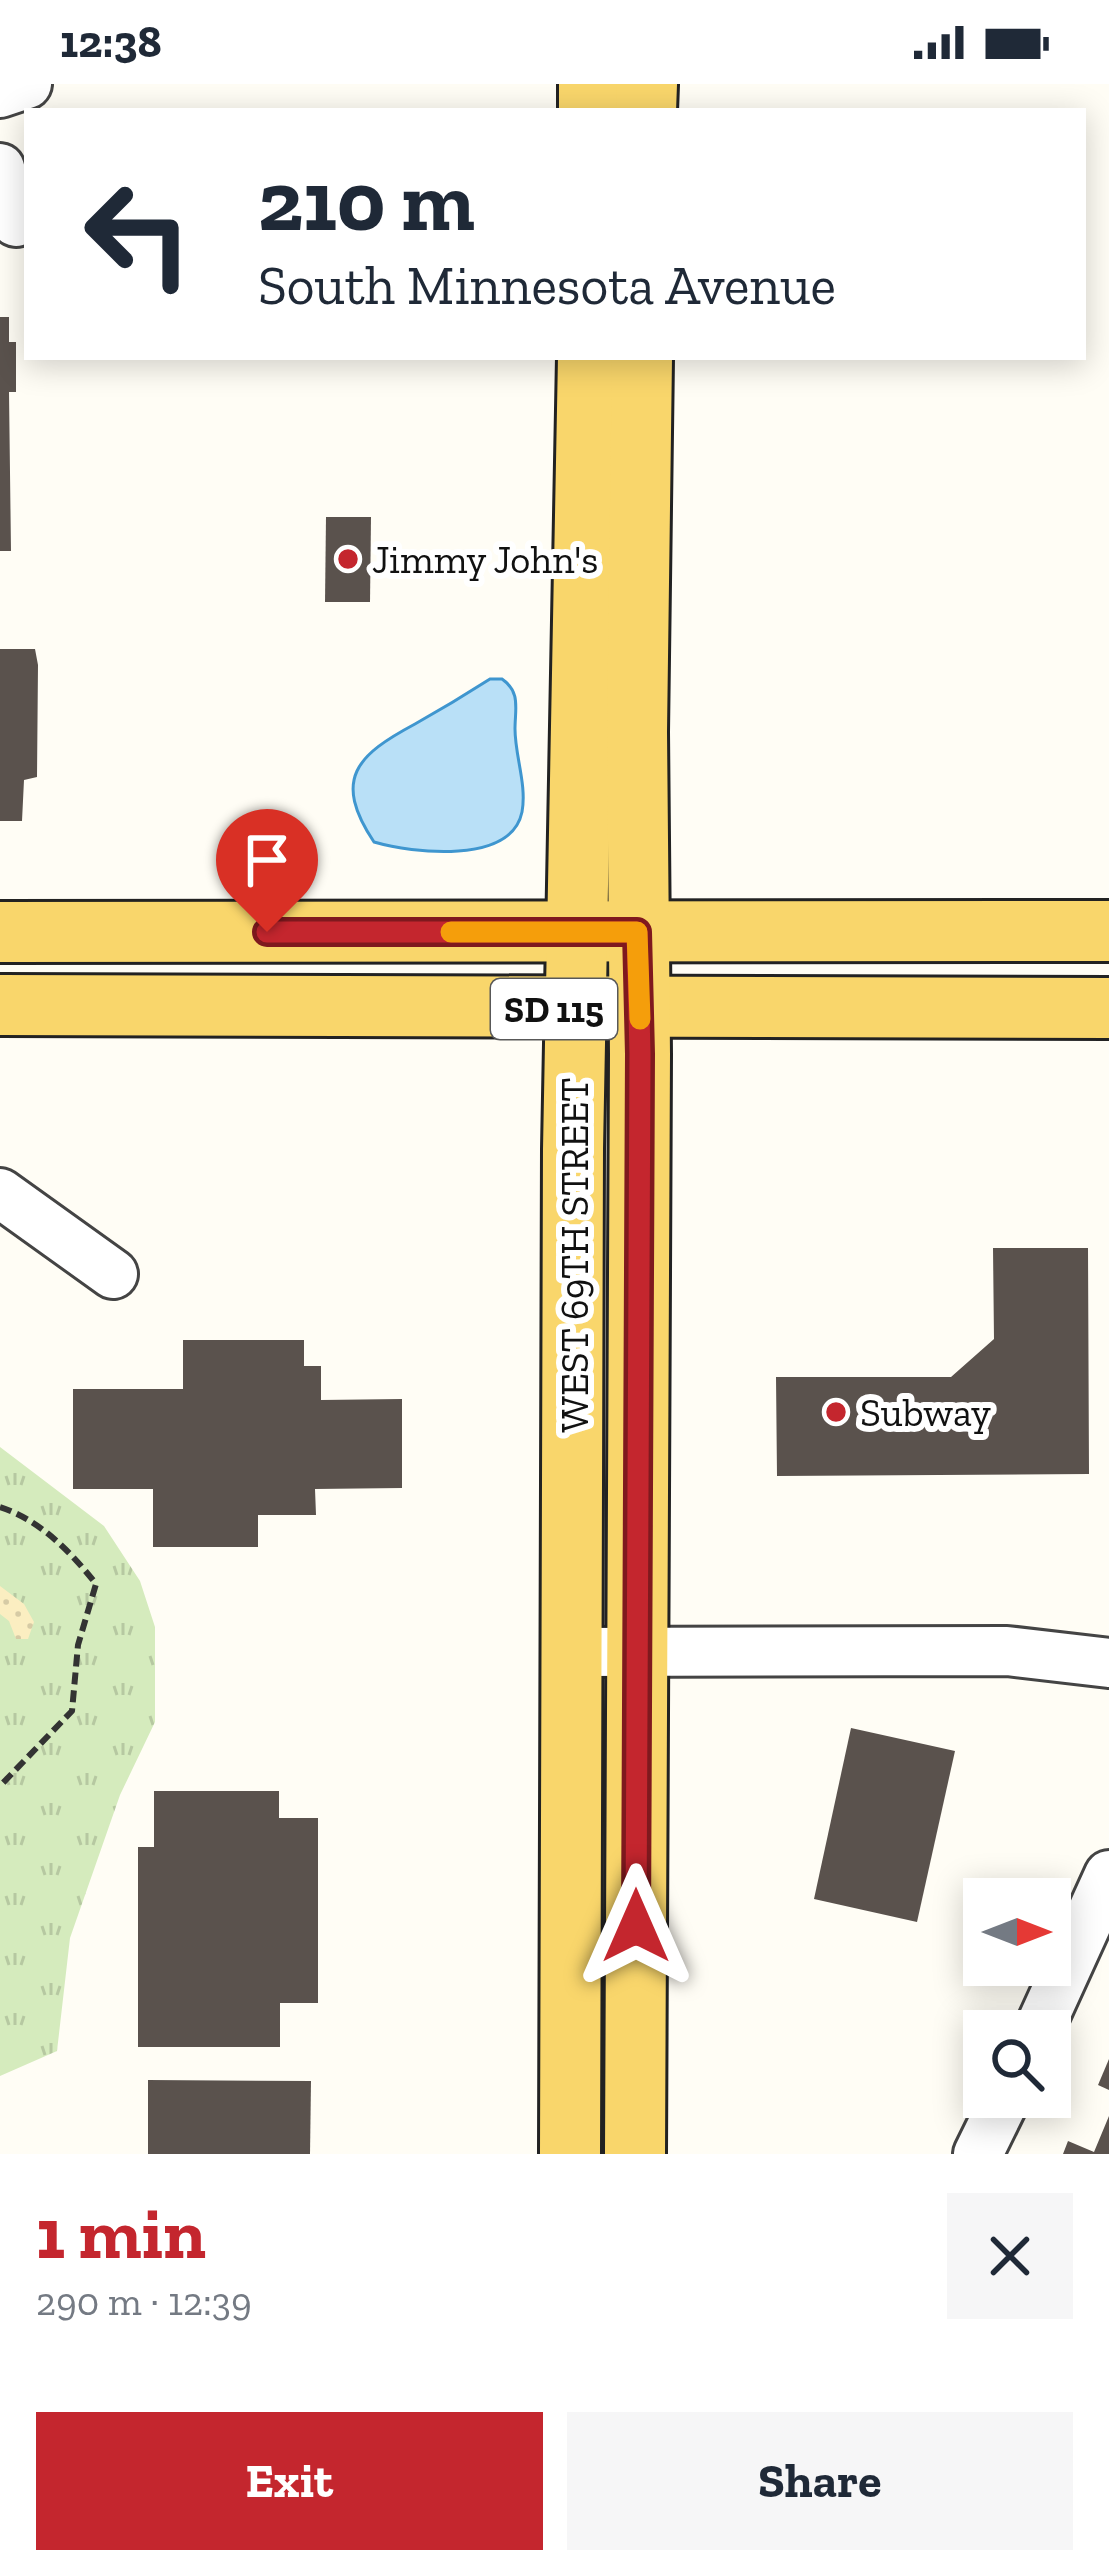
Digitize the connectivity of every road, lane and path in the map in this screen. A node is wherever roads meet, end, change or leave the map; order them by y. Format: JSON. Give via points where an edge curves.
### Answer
{"nodes":[{"id":1,"x":27,"y":84,"type":"edge"},
{"id":2,"x":0,"y":93,"type":"edge"},
{"id":3,"x":0,"y":168,"type":"edge"},
{"id":4,"x":16,"y":222,"type":"dead end"},
{"id":5,"x":588,"y":360,"type":"edge"},
{"id":6,"x":642,"y":360,"type":"edge"},
{"id":7,"x":0,"y":932,"type":"edge"},
{"id":8,"x":608,"y":932,"type":"junction"},
{"id":9,"x":1109,"y":932,"type":"edge"},
{"id":10,"x":0,"y":1005,"type":"edge"},
{"id":11,"x":1109,"y":1008,"type":"edge"},
{"id":12,"x":575,"y":1009,"type":"junction"},
{"id":13,"x":640,"y":1009,"type":"junction"},
{"id":14,"x":0,"y":1193,"type":"edge"},
{"id":15,"x":113,"y":1274,"type":"dead end"},
{"id":16,"x":0,"y":1507,"type":"edge"},
{"id":17,"x":573,"y":1652,"type":"junction"},
{"id":18,"x":637,"y":1652,"type":"junction"},
{"id":19,"x":1109,"y":1663,"type":"edge"},
{"id":20,"x":0,"y":1786,"type":"edge"},
{"id":21,"x":1109,"y":1875,"type":"edge"},
{"id":22,"x":1048,"y":2010,"type":"edge"},
{"id":23,"x":996,"y":2118,"type":"edge"},
{"id":24,"x":570,"y":2154,"type":"edge"},
{"id":25,"x":635,"y":2154,"type":"edge"},
{"id":26,"x":978,"y":2154,"type":"edge"}],
"edges":[{"from":1,"to":2,"type":"street"},
{"from":3,"to":4,"type":"street"},
{"from":5,"to":8,"type":"main road","name":"WEST 69TH STREET"},
{"from":6,"to":8,"type":"main road","name":"WEST 69TH STREET"},
{"from":7,"to":8,"type":"main road","number":"SD 115"},
{"from":8,"to":9,"type":"main road","number":"SD 115"},
{"from":8,"to":12,"type":"main road","name":"WEST 69TH STREET"},
{"from":8,"to":13,"type":"main road","name":"WEST 69TH STREET"},
{"from":10,"to":12,"type":"main road","number":"SD 115"},
{"from":11,"to":13,"type":"main road","number":"SD 115"},
{"from":12,"to":13,"type":"main road","number":"SD 115"},
{"from":12,"to":17,"type":"main road","name":"WEST 69TH STREET"},
{"from":13,"to":18,"type":"main road","name":"WEST 69TH STREET"},
{"from":14,"to":15,"type":"street"},
{"from":16,"to":20,"type":"path","via":[[70,1551],[96,1584],[77,1645],[72,1711]]},
{"from":17,"to":18,"type":"street"},
{"from":17,"to":24,"type":"main road","name":"WEST 69TH STREET"},
{"from":18,"to":19,"type":"street","via":[[1007,1651]]},
{"from":18,"to":25,"type":"main road","name":"WEST 69TH STREET"},
{"from":21,"to":22,"type":"street"},
{"from":23,"to":26,"type":"street"}]}
